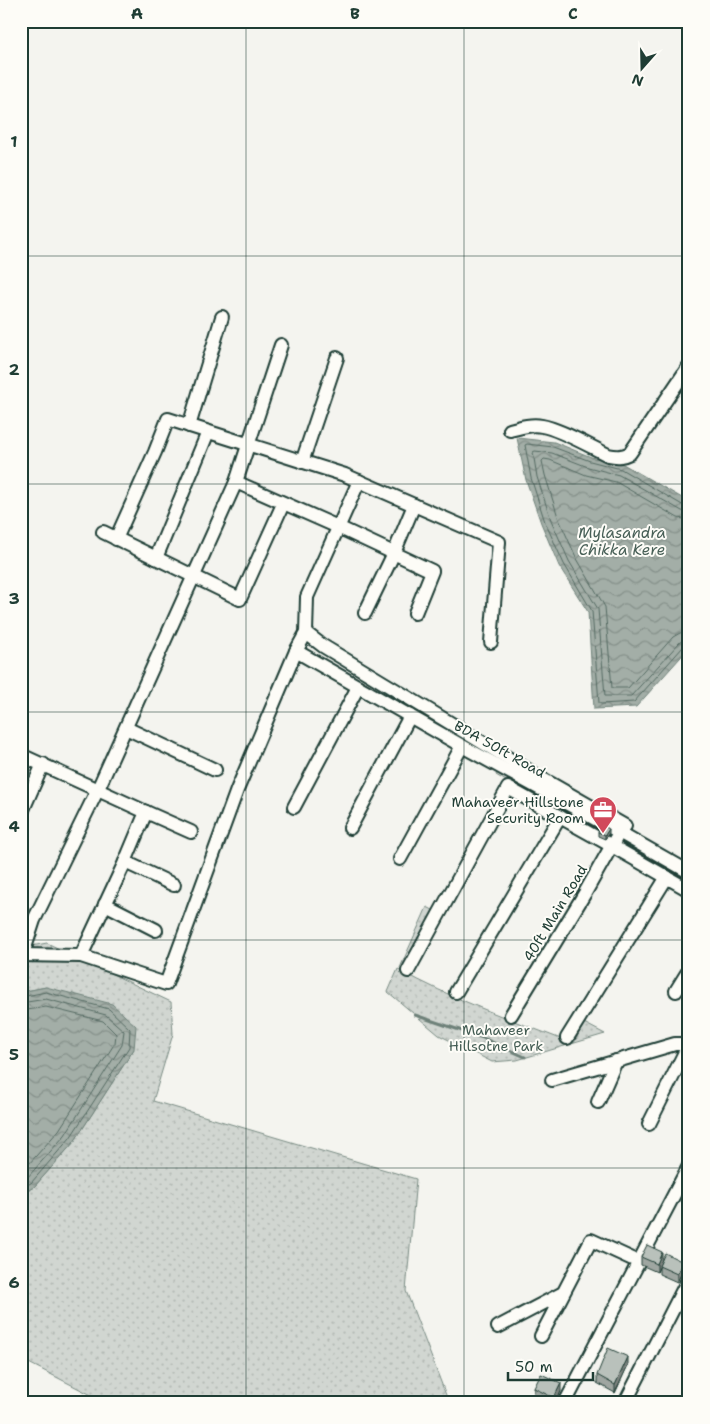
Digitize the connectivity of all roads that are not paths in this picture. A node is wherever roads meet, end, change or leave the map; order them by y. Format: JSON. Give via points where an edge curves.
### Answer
{"nodes":[{"id":1,"x":222,"y":317,"type":"dead end"},
{"id":2,"x":281,"y":345,"type":"dead end"},
{"id":3,"x":336,"y":358,"type":"dead end"},
{"id":4,"x":689,"y":366,"type":"edge"},
{"id":5,"x":188,"y":426,"type":"junction"},
{"id":6,"x":510,"y":430,"type":"dead end"},
{"id":7,"x":208,"y":432,"type":"junction"},
{"id":8,"x":249,"y":445,"type":"junction"},
{"id":9,"x":302,"y":462,"type":"junction"},
{"id":10,"x":358,"y":481,"type":"junction"},
{"id":11,"x":236,"y":482,"type":"junction"},
{"id":12,"x":284,"y":504,"type":"junction"},
{"id":13,"x":414,"y":505,"type":"junction"},
{"id":14,"x":338,"y":527,"type":"junction"},
{"id":15,"x":103,"y":532,"type":"dead end"},
{"id":16,"x":116,"y":538,"type":"junction"},
{"id":17,"x":394,"y":553,"type":"junction"},
{"id":18,"x":156,"y":558,"type":"junction"},
{"id":19,"x":194,"y":577,"type":"junction"},
{"id":20,"x":365,"y":613,"type":"dead end"},
{"id":21,"x":415,"y":613,"type":"dead end"},
{"id":22,"x":306,"y":633,"type":"junction"},
{"id":23,"x":491,"y":642,"type":"dead end"},
{"id":24,"x":296,"y":651,"type":"junction"},
{"id":25,"x":358,"y":686,"type":"junction"},
{"id":26,"x":410,"y":716,"type":"junction"},
{"id":27,"x":126,"y":728,"type":"junction"},
{"id":28,"x":462,"y":746,"type":"junction"},
{"id":29,"x":21,"y":755,"type":"edge"},
{"id":30,"x":43,"y":764,"type":"junction"},
{"id":31,"x":215,"y":770,"type":"dead end"},
{"id":32,"x":98,"y":789,"type":"junction"},
{"id":33,"x":294,"y":808,"type":"dead end"},
{"id":34,"x":146,"y":812,"type":"junction"},
{"id":35,"x":21,"y":814,"type":"edge"},
{"id":36,"x":560,"y":817,"type":"junction"},
{"id":37,"x":350,"y":828,"type":"dead end"},
{"id":38,"x":621,"y":829,"type":"junction"},
{"id":39,"x":192,"y":832,"type":"dead end"},
{"id":40,"x":612,"y":846,"type":"junction"},
{"id":41,"x":400,"y":860,"type":"dead end"},
{"id":42,"x":125,"y":862,"type":"junction"},
{"id":43,"x":689,"y":863,"type":"edge"},
{"id":44,"x":689,"y":872,"type":"edge"},
{"id":45,"x":667,"y":877,"type":"junction"},
{"id":46,"x":174,"y":885,"type":"dead end"},
{"id":47,"x":689,"y":890,"type":"edge"},
{"id":48,"x":105,"y":904,"type":"junction"},
{"id":49,"x":156,"y":930,"type":"dead end"},
{"id":50,"x":22,"y":954,"type":"edge"},
{"id":51,"x":81,"y":956,"type":"junction"},
{"id":52,"x":689,"y":970,"type":"edge"},
{"id":53,"x":408,"y":971,"type":"dead end"},
{"id":54,"x":676,"y":991,"type":"dead end"},
{"id":55,"x":456,"y":992,"type":"dead end"},
{"id":56,"x":511,"y":1015,"type":"dead end"},
{"id":57,"x":567,"y":1038,"type":"dead end"},
{"id":58,"x":688,"y":1046,"type":"edge"},
{"id":59,"x":616,"y":1061,"type":"junction"},
{"id":60,"x":552,"y":1080,"type":"dead end"},
{"id":61,"x":598,"y":1102,"type":"dead end"},
{"id":62,"x":649,"y":1124,"type":"dead end"},
{"id":63,"x":689,"y":1166,"type":"edge"},
{"id":64,"x":639,"y":1262,"type":"junction"},
{"id":65,"x":689,"y":1278,"type":"edge"},
{"id":66,"x":562,"y":1294,"type":"junction"},
{"id":67,"x":498,"y":1327,"type":"dead end"},
{"id":68,"x":541,"y":1336,"type":"dead end"},
{"id":69,"x":566,"y":1403,"type":"edge"},
{"id":70,"x":625,"y":1403,"type":"edge"}],
"edges":[{"from":1,"to":5,"type":"street"},
{"from":2,"to":8,"type":"street"},
{"from":3,"to":9,"type":"street"},
{"from":4,"to":6,"type":"street","via":[[630,453],[623,456],[608,455],[542,426]]},
{"from":5,"to":7,"type":"street"},
{"from":5,"to":16,"type":"street","via":[[168,419]]},
{"from":7,"to":8,"type":"street"},
{"from":7,"to":18,"type":"street"},
{"from":8,"to":9,"type":"street"},
{"from":8,"to":11,"type":"street"},
{"from":9,"to":10,"type":"street"},
{"from":10,"to":13,"type":"street"},
{"from":10,"to":14,"type":"street"},
{"from":11,"to":12,"type":"street"},
{"from":11,"to":19,"type":"street"},
{"from":12,"to":14,"type":"street"},
{"from":12,"to":19,"type":"street","via":[[240,599]]},
{"from":13,"to":17,"type":"street"},
{"from":13,"to":23,"type":"street","via":[[499,542]]},
{"from":14,"to":17,"type":"street"},
{"from":14,"to":22,"type":"street","via":[[307,597]]},
{"from":15,"to":16,"type":"street"},
{"from":16,"to":18,"type":"street"},
{"from":17,"to":20,"type":"street"},
{"from":17,"to":21,"type":"street","via":[[432,571]]},
{"from":18,"to":19,"type":"street"},
{"from":19,"to":27,"type":"street"},
{"from":22,"to":24,"type":"street"},
{"from":22,"to":38,"type":"street","name":"BDA 50ft Road"},
{"from":24,"to":25,"type":"street","name":"BDA 50ft Road"},
{"from":24,"to":51,"type":"street","via":[[237,790],[166,984]]},
{"from":25,"to":26,"type":"street","name":"BDA 50ft Road"},
{"from":25,"to":33,"type":"street"},
{"from":26,"to":28,"type":"street","name":"BDA 50ft Road"},
{"from":26,"to":37,"type":"street"},
{"from":27,"to":31,"type":"street"},
{"from":27,"to":32,"type":"street"},
{"from":28,"to":38,"type":"street","name":"BDA 50ft Road"},
{"from":28,"to":41,"type":"street"},
{"from":29,"to":30,"type":"street"},
{"from":30,"to":32,"type":"street"},
{"from":30,"to":35,"type":"street"},
{"from":32,"to":34,"type":"street"},
{"from":32,"to":50,"type":"street","via":[[34,920]]},
{"from":34,"to":39,"type":"street"},
{"from":34,"to":42,"type":"street"},
{"from":36,"to":40,"type":"street"},
{"from":36,"to":53,"type":"street","via":[[508,788]]},
{"from":36,"to":55,"type":"street"},
{"from":38,"to":40,"type":"street","name":"40ft Main Road"},
{"from":38,"to":43,"type":"street","name":"BDA 50ft Road"},
{"from":38,"to":44,"type":"street","name":"BDA 50ft Road"},
{"from":40,"to":45,"type":"street"},
{"from":40,"to":56,"type":"street","name":"40ft Main Road"},
{"from":42,"to":46,"type":"street"},
{"from":42,"to":48,"type":"street"},
{"from":45,"to":47,"type":"street"},
{"from":45,"to":57,"type":"street"},
{"from":48,"to":49,"type":"street"},
{"from":48,"to":51,"type":"street"},
{"from":50,"to":51,"type":"street"},
{"from":52,"to":54,"type":"street"},
{"from":58,"to":59,"type":"street","via":[[675,1044]]},
{"from":58,"to":62,"type":"street"},
{"from":59,"to":60,"type":"street"},
{"from":59,"to":61,"type":"street"},
{"from":63,"to":64,"type":"street"},
{"from":64,"to":66,"type":"street","via":[[591,1240]]},
{"from":64,"to":69,"type":"street"},
{"from":65,"to":70,"type":"street"},
{"from":66,"to":67,"type":"street"},
{"from":66,"to":68,"type":"street"}]}
